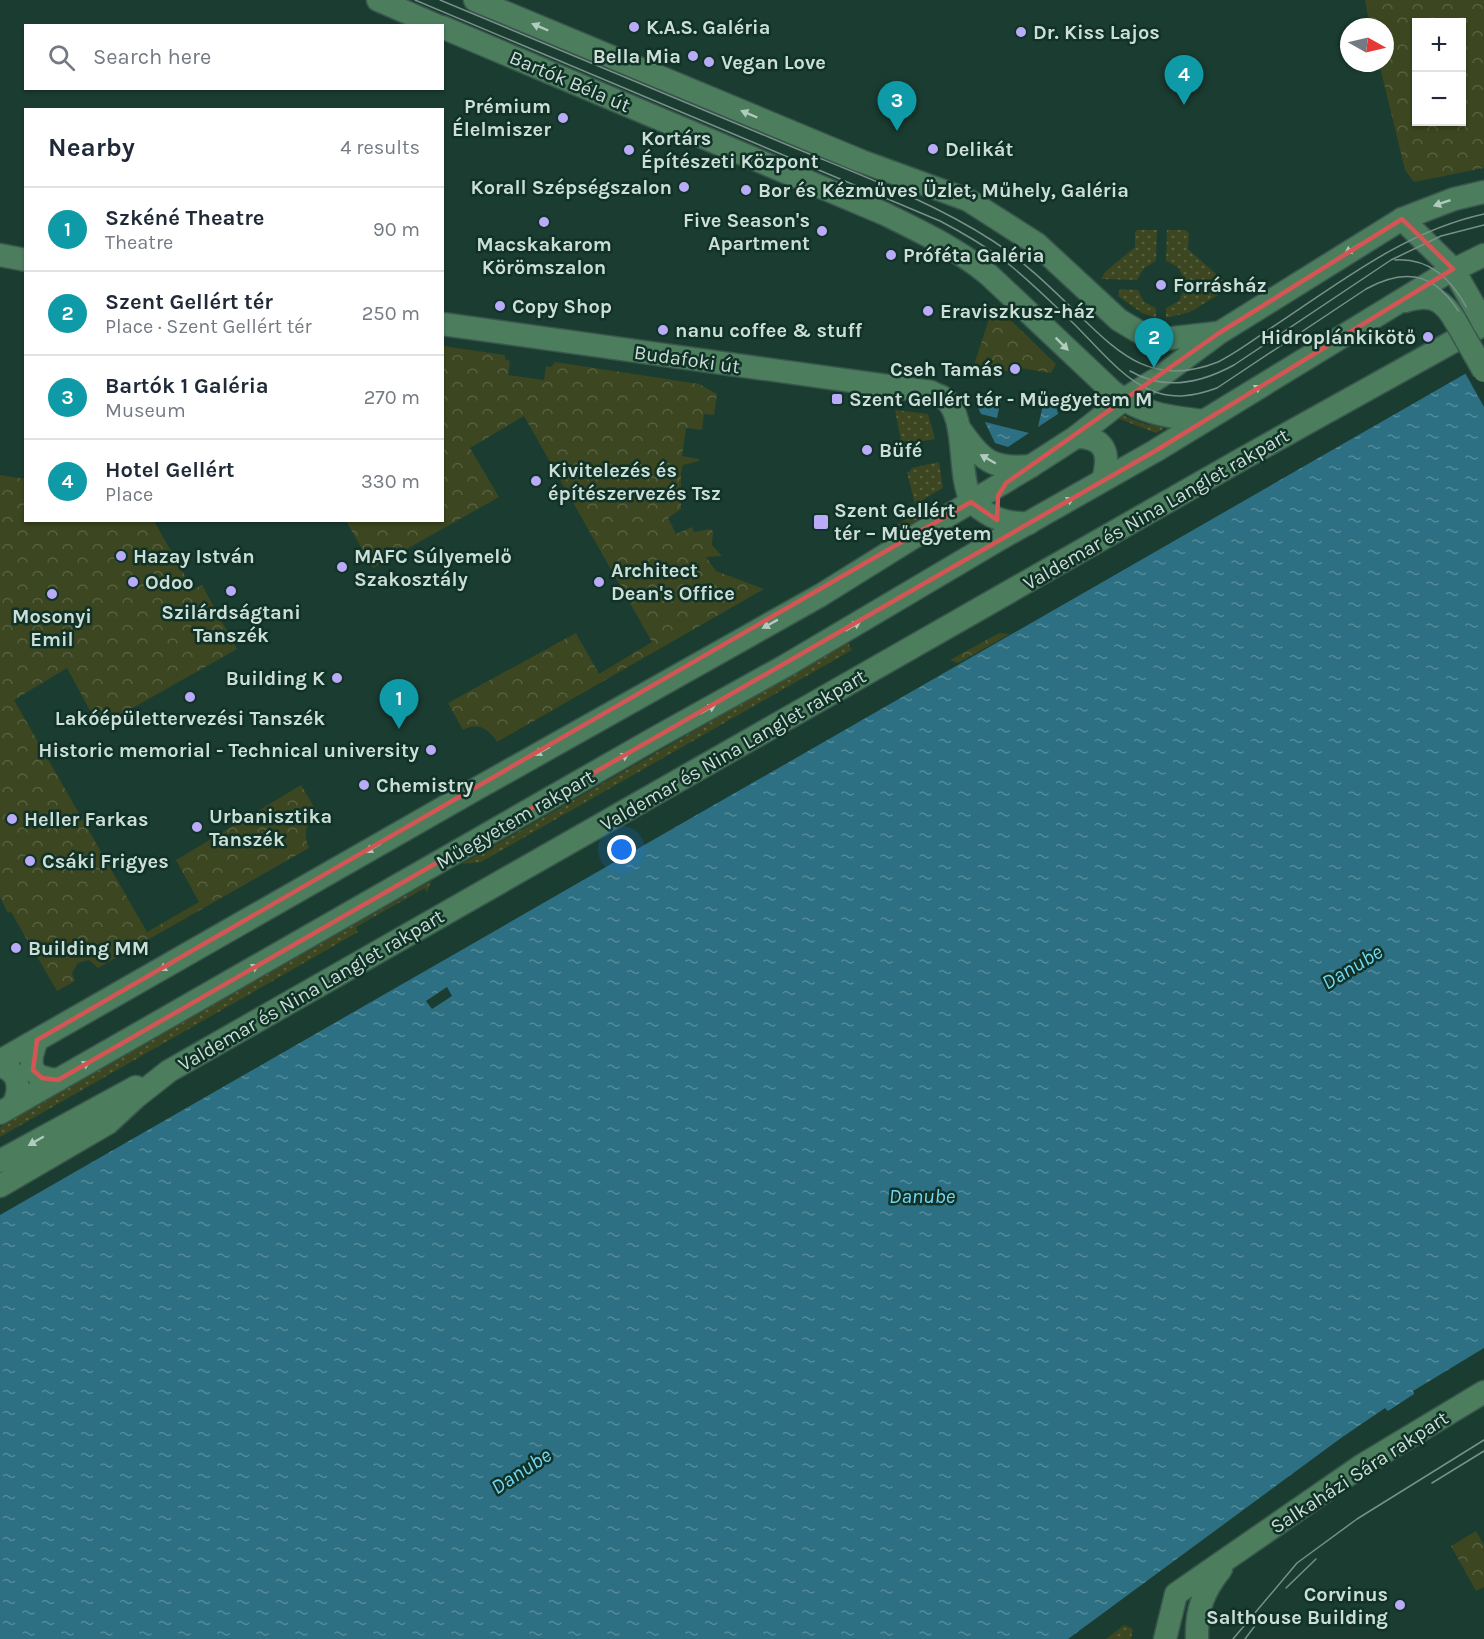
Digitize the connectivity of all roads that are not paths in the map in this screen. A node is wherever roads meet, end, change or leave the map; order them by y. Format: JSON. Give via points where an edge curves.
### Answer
{"nodes":[{"id":1,"x":378,"y":0,"type":"edge"},
{"id":2,"x":475,"y":0,"type":"edge"},
{"id":3,"x":433,"y":24,"type":"edge"},
{"id":4,"x":444,"y":28,"type":"edge"},
{"id":5,"x":1484,"y":192,"type":"edge"},
{"id":6,"x":1402,"y":219,"type":"junction"},
{"id":7,"x":0,"y":255,"type":"edge"},
{"id":8,"x":1484,"y":255,"type":"edge"},
{"id":9,"x":24,"y":260,"type":"edge"},
{"id":10,"x":1453,"y":269,"type":"junction"},
{"id":11,"x":1395,"y":305,"type":"junction"},
{"id":12,"x":1476,"y":322,"type":"edge"},
{"id":13,"x":444,"y":324,"type":"edge"},
{"id":14,"x":1219,"y":333,"type":"junction"},
{"id":15,"x":1484,"y":372,"type":"edge"},
{"id":16,"x":1123,"y":400,"type":"junction"},
{"id":17,"x":1204,"y":421,"type":"junction"},
{"id":18,"x":958,"y":427,"type":"junction"},
{"id":19,"x":1076,"y":437,"type":"junction"},
{"id":20,"x":1032,"y":466,"type":"junction"},
{"id":21,"x":1103,"y":480,"type":"junction"},
{"id":22,"x":1006,"y":483,"type":"junction"},
{"id":23,"x":971,"y":502,"type":"junction"},
{"id":24,"x":1003,"y":520,"type":"junction"},
{"id":25,"x":1029,"y":523,"type":"junction"},
{"id":26,"x":37,"y":1040,"type":"junction"},
{"id":27,"x":0,"y":1061,"type":"edge"},
{"id":28,"x":0,"y":1066,"type":"edge"},
{"id":29,"x":169,"y":1071,"type":"junction"},
{"id":30,"x":58,"y":1080,"type":"junction"},
{"id":31,"x":6,"y":1109,"type":"edge"},
{"id":32,"x":0,"y":1161,"type":"edge"},
{"id":33,"x":0,"y":1186,"type":"edge"},
{"id":34,"x":1484,"y":1392,"type":"edge"},
{"id":35,"x":1234,"y":1553,"type":"junction"},
{"id":36,"x":1165,"y":1639,"type":"edge"},
{"id":37,"x":1197,"y":1639,"type":"edge"}],
"edges":[{"from":1,"to":3,"type":"main road"},
{"from":14,"to":2,"type":"main road","name":"Bartók Béla út","one_way":true,"via":[[1164,339],[1141,333],[1119,320],[1037,244],[968,200],[861,161]]},
{"from":4,"to":16,"type":"main road","name":"Bartók Béla út","one_way":true,"via":[[885,214],[972,261]]},
{"from":5,"to":6,"type":"main road","one_way":true},
{"from":6,"to":10,"type":"main road"},
{"from":6,"to":14,"type":"main road","one_way":true},
{"from":7,"to":9,"type":"main road"},
{"from":8,"to":10,"type":"main road","name":"Műegyetem rakpart"},
{"from":10,"to":11,"type":"main road","name":"Műegyetem rakpart"},
{"from":10,"to":12,"type":"main road"},
{"from":11,"to":12,"type":"main road","via":[[1427,297]]},
{"from":17,"to":11,"type":"main road","name":"Műegyetem rakpart","one_way":true},
{"from":12,"to":15,"type":"main road","bridge":true},
{"from":12,"to":29,"type":"main road","name":"Valdemar és Nina Langlet rakpart"},
{"from":13,"to":18,"type":"main road","name":"Budafoki út","via":[[931,392],[954,411]]},
{"from":14,"to":16,"type":"main road"},
{"from":16,"to":17,"type":"main road","name":"Bartók Béla út","via":[[1141,410]]},
{"from":16,"to":19,"type":"main road"},
{"from":17,"to":21,"type":"main road","name":"Műegyetem rakpart"},
{"from":20,"to":18,"type":"main road","one_way":true,"via":[[1009,468],[988,461]]},
{"from":18,"to":23,"type":"main road"},
{"from":19,"to":20,"type":"main road"},
{"from":19,"to":21,"type":"main road","via":[[1097,441],[1106,453],[1108,464]]},
{"from":20,"to":22,"type":"main road"},
{"from":25,"to":21,"type":"main road","name":"Műegyetem rakpart","one_way":true},
{"from":22,"to":23,"type":"main road"},
{"from":22,"to":24,"type":"main road","via":[[998,496]]},
{"from":23,"to":24,"type":"main road"},
{"from":23,"to":26,"type":"main road","one_way":true,"via":[[821,595]]},
{"from":24,"to":25,"type":"main road"},
{"from":30,"to":25,"type":"main road","name":"Műegyetem rakpart","one_way":true},
{"from":26,"to":27,"type":"main road"},
{"from":26,"to":30,"type":"main road","via":[[30,1062],[33,1070],[42,1078]]},
{"from":28,"to":31,"type":"main road","via":[[10,1070],[19,1086],[18,1096]]},
{"from":29,"to":32,"type":"main road","one_way":true},
{"from":29,"to":33,"type":"main road","name":"Valdemar és Nina Langlet rakpart","via":[[108,1123]]},
{"from":30,"to":31,"type":"main road","name":"Műegyetem rakpart"},
{"from":34,"to":35,"type":"main road","name":"Salkaházi Sára rakpart","via":[[1361,1466]]},
{"from":35,"to":36,"type":"main road","name":"Salkaházi Sára rakpart","via":[[1176,1594]]},
{"from":35,"to":37,"type":"main road","name":"Salkaházi Sára rakpart","via":[[1202,1598]]}]}
